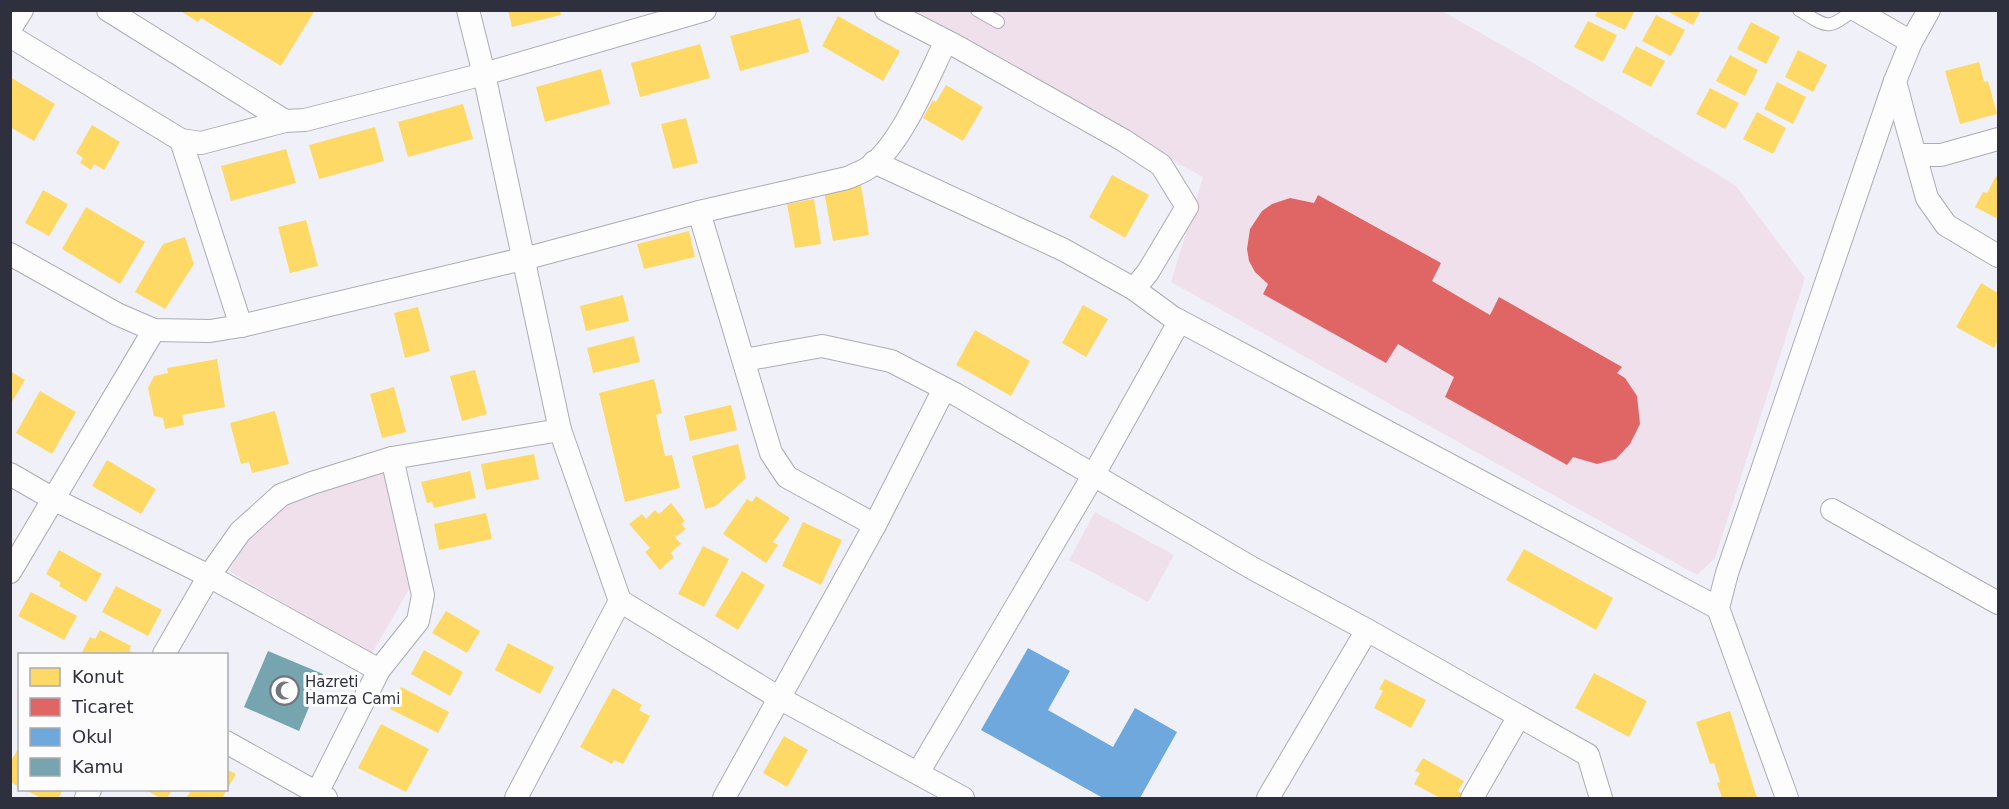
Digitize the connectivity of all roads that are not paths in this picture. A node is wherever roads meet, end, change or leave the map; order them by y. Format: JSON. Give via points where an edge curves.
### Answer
{"nodes":[{"id":1,"x":22,"y":10,"type":"edge"},
{"id":2,"x":108,"y":10,"type":"edge"},
{"id":3,"x":468,"y":10,"type":"edge"},
{"id":4,"x":705,"y":10,"type":"edge"},
{"id":5,"x":886,"y":10,"type":"edge"},
{"id":6,"x":977,"y":10,"type":"edge"},
{"id":7,"x":1799,"y":10,"type":"edge"},
{"id":8,"x":1855,"y":10,"type":"edge"},
{"id":9,"x":1929,"y":10,"type":"edge"},
{"id":10,"x":998,"y":22,"type":"dead end"},
{"id":11,"x":10,"y":29,"type":"edge"},
{"id":12,"x":10,"y":36,"type":"edge"},
{"id":13,"x":946,"y":41,"type":"junction"},
{"id":14,"x":1911,"y":42,"type":"junction"},
{"id":15,"x":484,"y":74,"type":"junction"},
{"id":16,"x":1895,"y":81,"type":"junction"},
{"id":17,"x":285,"y":121,"type":"junction"},
{"id":18,"x":1998,"y":139,"type":"edge"},
{"id":19,"x":181,"y":140,"type":"junction"},
{"id":20,"x":1916,"y":154,"type":"junction"},
{"id":21,"x":874,"y":162,"type":"junction"},
{"id":22,"x":699,"y":213,"type":"junction"},
{"id":23,"x":10,"y":254,"type":"edge"},
{"id":24,"x":1998,"y":256,"type":"edge"},
{"id":25,"x":524,"y":259,"type":"junction"},
{"id":26,"x":1134,"y":289,"type":"junction"},
{"id":27,"x":1176,"y":319,"type":"junction"},
{"id":28,"x":241,"y":326,"type":"junction"},
{"id":29,"x":154,"y":330,"type":"junction"},
{"id":30,"x":744,"y":360,"type":"junction"},
{"id":31,"x":944,"y":389,"type":"junction"},
{"id":32,"x":560,"y":430,"type":"junction"},
{"id":33,"x":392,"y":458,"type":"junction"},
{"id":34,"x":10,"y":474,"type":"edge"},
{"id":35,"x":1093,"y":476,"type":"junction"},
{"id":36,"x":55,"y":500,"type":"junction"},
{"id":37,"x":1832,"y":510,"type":"dead end"},
{"id":38,"x":875,"y":525,"type":"junction"},
{"id":39,"x":10,"y":572,"type":"edge"},
{"id":40,"x":209,"y":576,"type":"junction"},
{"id":41,"x":620,"y":601,"type":"junction"},
{"id":42,"x":1998,"y":603,"type":"edge"},
{"id":43,"x":1719,"y":608,"type":"junction"},
{"id":44,"x":1367,"y":630,"type":"junction"},
{"id":45,"x":165,"y":653,"type":"edge"},
{"id":46,"x":379,"y":670,"type":"junction"},
{"id":47,"x":781,"y":699,"type":"junction"},
{"id":48,"x":1519,"y":716,"type":"junction"},
{"id":49,"x":228,"y":743,"type":"edge"},
{"id":50,"x":918,"y":773,"type":"junction"},
{"id":51,"x":322,"y":796,"type":"edge"},
{"id":52,"x":516,"y":798,"type":"edge"},
{"id":53,"x":724,"y":798,"type":"edge"},
{"id":54,"x":963,"y":798,"type":"edge"},
{"id":55,"x":1268,"y":798,"type":"edge"},
{"id":56,"x":1473,"y":798,"type":"edge"},
{"id":57,"x":1601,"y":798,"type":"edge"},
{"id":58,"x":1787,"y":798,"type":"edge"}],
"edges":[{"from":1,"to":11,"type":"street"},
{"from":2,"to":17,"type":"street"},
{"from":3,"to":15,"type":"street"},
{"from":4,"to":15,"type":"street"},
{"from":5,"to":13,"type":"street"},
{"from":6,"to":10,"type":"lane"},
{"from":7,"to":8,"type":"lane","via":[[1824,24],[1834,25]]},
{"from":8,"to":14,"type":"street"},
{"from":9,"to":14,"type":"street"},
{"from":12,"to":19,"type":"street"},
{"from":13,"to":21,"type":"street","via":[[905,125]]},
{"from":13,"to":26,"type":"street","via":[[1124,140],[1161,165],[1187,207]]},
{"from":14,"to":16,"type":"street"},
{"from":15,"to":17,"type":"street","via":[[305,120]]},
{"from":15,"to":25,"type":"street"},
{"from":16,"to":20,"type":"street"},
{"from":16,"to":43,"type":"street","via":[[1731,561]]},
{"from":17,"to":19,"type":"street","via":[[201,143]]},
{"from":18,"to":20,"type":"street","via":[[1941,155]]},
{"from":19,"to":28,"type":"street"},
{"from":20,"to":24,"type":"street","via":[[1928,198],[1946,225]]},
{"from":21,"to":22,"type":"street","via":[[847,178]]},
{"from":21,"to":26,"type":"street","via":[[1064,250]]},
{"from":22,"to":25,"type":"street"},
{"from":22,"to":30,"type":"street"},
{"from":23,"to":29,"type":"street","via":[[117,314]]},
{"from":25,"to":28,"type":"street"},
{"from":25,"to":32,"type":"street"},
{"from":26,"to":27,"type":"street"},
{"from":27,"to":35,"type":"street","via":[[1179,322]]},
{"from":27,"to":43,"type":"street"},
{"from":28,"to":29,"type":"street","via":[[210,331]]},
{"from":29,"to":36,"type":"street"},
{"from":30,"to":31,"type":"street","via":[[822,346],[891,361]]},
{"from":30,"to":38,"type":"street","via":[[771,453],[787,477]]},
{"from":31,"to":35,"type":"street"},
{"from":31,"to":38,"type":"street"},
{"from":32,"to":33,"type":"street"},
{"from":32,"to":41,"type":"street"},
{"from":33,"to":40,"type":"street","via":[[281,495],[240,532]]},
{"from":33,"to":46,"type":"street","via":[[423,596],[418,621]]},
{"from":34,"to":36,"type":"street"},
{"from":35,"to":44,"type":"street"},
{"from":35,"to":50,"type":"street"},
{"from":36,"to":39,"type":"street"},
{"from":36,"to":40,"type":"street"},
{"from":37,"to":42,"type":"street"},
{"from":38,"to":47,"type":"street"},
{"from":40,"to":45,"type":"street"},
{"from":40,"to":46,"type":"street"},
{"from":41,"to":47,"type":"street"},
{"from":41,"to":52,"type":"street"},
{"from":43,"to":58,"type":"street"},
{"from":44,"to":48,"type":"street"},
{"from":44,"to":55,"type":"street"},
{"from":46,"to":51,"type":"street"},
{"from":47,"to":50,"type":"street"},
{"from":47,"to":53,"type":"street"},
{"from":48,"to":56,"type":"street"},
{"from":48,"to":57,"type":"street","via":[[1588,755]]},
{"from":49,"to":51,"type":"street"},
{"from":50,"to":54,"type":"street"}]}
